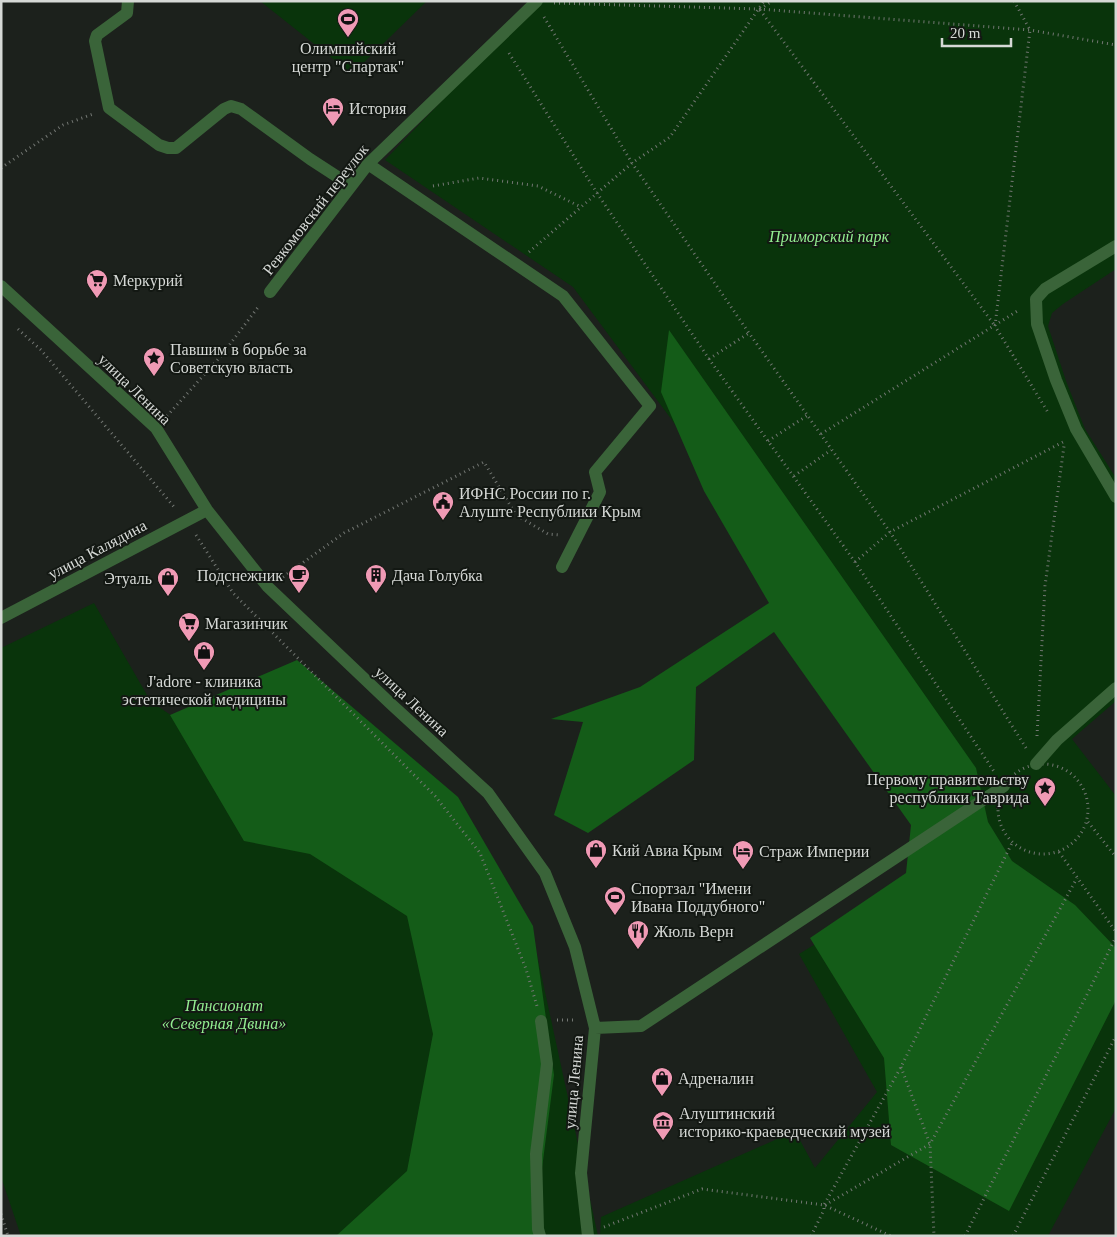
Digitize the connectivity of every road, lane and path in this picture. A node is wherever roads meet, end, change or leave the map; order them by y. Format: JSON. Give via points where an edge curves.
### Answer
{"nodes":[{"id":1,"x":128,"y":1,"type":"edge"},
{"id":2,"x":764,"y":1,"type":"edge"},
{"id":3,"x":772,"y":1,"type":"edge"},
{"id":4,"x":1014,"y":1,"type":"edge"},
{"id":5,"x":536,"y":2,"type":"edge"},
{"id":6,"x":759,"y":9,"type":"junction"},
{"id":7,"x":1030,"y":30,"type":"junction"},
{"id":8,"x":499,"y":38,"type":"junction"},
{"id":9,"x":1116,"y":45,"type":"edge"},
{"id":10,"x":109,"y":108,"type":"junction"},
{"id":11,"x":632,"y":163,"type":"junction"},
{"id":12,"x":368,"y":164,"type":"junction"},
{"id":13,"x":1,"y":168,"type":"edge"},
{"id":14,"x":350,"y":185,"type":"junction"},
{"id":15,"x":408,"y":191,"type":"junction"},
{"id":16,"x":596,"y":193,"type":"junction"},
{"id":17,"x":581,"y":207,"type":"junction"},
{"id":18,"x":1116,"y":246,"type":"edge"},
{"id":19,"x":516,"y":264,"type":"junction"},
{"id":20,"x":1,"y":286,"type":"edge"},
{"id":21,"x":270,"y":292,"type":"joint"},
{"id":22,"x":1036,"y":299,"type":"junction"},
{"id":23,"x":15,"y":326,"type":"dead end"},
{"id":24,"x":996,"y":326,"type":"junction"},
{"id":25,"x":749,"y":333,"type":"junction"},
{"id":26,"x":709,"y":359,"type":"junction"},
{"id":27,"x":808,"y":415,"type":"junction"},
{"id":28,"x":1050,"y":416,"type":"dead end"},
{"id":29,"x":156,"y":428,"type":"junction"},
{"id":30,"x":821,"y":434,"type":"junction"},
{"id":31,"x":768,"y":441,"type":"junction"},
{"id":32,"x":831,"y":450,"type":"junction"},
{"id":33,"x":794,"y":476,"type":"junction"},
{"id":34,"x":1116,"y":498,"type":"edge"},
{"id":35,"x":207,"y":510,"type":"junction"},
{"id":36,"x":186,"y":521,"type":"junction"},
{"id":37,"x":890,"y":532,"type":"junction"},
{"id":38,"x":578,"y":535,"type":"junction"},
{"id":39,"x":855,"y":562,"type":"junction"},
{"id":40,"x":562,"y":567,"type":"dead end"},
{"id":41,"x":268,"y":587,"type":"junction"},
{"id":42,"x":1,"y":618,"type":"edge"},
{"id":43,"x":1116,"y":688,"type":"edge"},
{"id":44,"x":1036,"y":764,"type":"junction"},
{"id":45,"x":1004,"y":786,"type":"junction"},
{"id":46,"x":1088,"y":822,"type":"junction"},
{"id":47,"x":1012,"y":843,"type":"junction"},
{"id":48,"x":1059,"y":852,"type":"junction"},
{"id":49,"x":1116,"y":857,"type":"edge"},
{"id":50,"x":1078,"y":878,"type":"junction"},
{"id":51,"x":1116,"y":932,"type":"edge"},
{"id":52,"x":1116,"y":937,"type":"edge"},
{"id":53,"x":541,"y":1021,"type":"junction"},
{"id":54,"x":595,"y":1028,"type":"junction"},
{"id":55,"x":1116,"y":1036,"type":"edge"},
{"id":56,"x":902,"y":1067,"type":"junction"},
{"id":57,"x":930,"y":1144,"type":"junction"},
{"id":58,"x":824,"y":1205,"type":"junction"},
{"id":59,"x":1,"y":1214,"type":"edge"},
{"id":60,"x":587,"y":1235,"type":"edge"},
{"id":61,"x":8,"y":1236,"type":"edge"},
{"id":62,"x":540,"y":1236,"type":"edge"},
{"id":63,"x":811,"y":1236,"type":"edge"},
{"id":64,"x":891,"y":1236,"type":"edge"},
{"id":65,"x":934,"y":1236,"type":"edge"},
{"id":66,"x":965,"y":1236,"type":"edge"},
{"id":67,"x":1013,"y":1236,"type":"edge"}],
"edges":[{"from":1,"to":10,"type":"street","via":[[127,13],[97,35],[95,41]]},
{"from":2,"to":6,"type":"path"},
{"from":3,"to":6,"type":"path"},
{"from":4,"to":7,"type":"path"},
{"from":5,"to":6,"type":"path"},
{"from":5,"to":8,"type":"street","name":"Ревкомовский переулок"},
{"from":5,"to":11,"type":"path"},
{"from":6,"to":7,"type":"path"},
{"from":6,"to":11,"type":"path","via":[[670,137]]},
{"from":6,"to":24,"type":"path"},
{"from":7,"to":9,"type":"path"},
{"from":7,"to":24,"type":"path"},
{"from":8,"to":12,"type":"street","name":"Ревкомовский переулок"},
{"from":8,"to":16,"type":"path"},
{"from":10,"to":13,"type":"path","via":[[63,126]]},
{"from":10,"to":14,"type":"street","via":[[159,145],[168,148],[176,148],[224,109],[231,106],[241,109]]},
{"from":11,"to":16,"type":"path"},
{"from":11,"to":25,"type":"path"},
{"from":12,"to":14,"type":"street","name":"Ревкомовский переулок"},
{"from":12,"to":15,"type":"street"},
{"from":14,"to":21,"type":"street","name":"Ревкомовский переулок"},
{"from":15,"to":17,"type":"path","via":[[478,178],[538,186]]},
{"from":15,"to":19,"type":"street"},
{"from":16,"to":17,"type":"path"},
{"from":16,"to":26,"type":"path"},
{"from":17,"to":19,"type":"path"},
{"from":18,"to":22,"type":"street","via":[[1045,289]]},
{"from":19,"to":38,"type":"street","via":[[563,296],[650,406],[595,472],[600,492]]},
{"from":20,"to":29,"type":"street","name":"улица Ленина"},
{"from":21,"to":29,"type":"path","via":[[221,356]]},
{"from":22,"to":24,"type":"path"},
{"from":22,"to":34,"type":"street","via":[[1037,324],[1056,380],[1076,429]]},
{"from":23,"to":36,"type":"path","via":[[41,350]]},
{"from":24,"to":28,"type":"path"},
{"from":24,"to":30,"type":"path"},
{"from":25,"to":26,"type":"path"},
{"from":25,"to":27,"type":"path"},
{"from":26,"to":31,"type":"path"},
{"from":27,"to":30,"type":"path"},
{"from":27,"to":31,"type":"path"},
{"from":29,"to":35,"type":"street","name":"улица Ленина"},
{"from":30,"to":32,"type":"path"},
{"from":31,"to":33,"type":"path"},
{"from":32,"to":33,"type":"path"},
{"from":32,"to":37,"type":"path"},
{"from":33,"to":39,"type":"path"},
{"from":35,"to":36,"type":"street","name":"улица Калядина"},
{"from":35,"to":41,"type":"street","name":"улица Ленина"},
{"from":36,"to":42,"type":"street","name":"улица Калядина"},
{"from":36,"to":53,"type":"path","via":[[233,593],[435,796],[480,853],[526,969]]},
{"from":37,"to":39,"type":"path"},
{"from":37,"to":44,"type":"path"},
{"from":37,"to":44,"type":"path","via":[[1065,441],[1045,586]]},
{"from":38,"to":40,"type":"street"},
{"from":38,"to":41,"type":"path","via":[[548,534],[516,515],[484,462],[344,533]]},
{"from":39,"to":45,"type":"path"},
{"from":41,"to":54,"type":"street","name":"улица Ленина","via":[[488,793],[546,873],[575,947]]},
{"from":43,"to":44,"type":"street","via":[[1057,740]]},
{"from":44,"to":45,"type":"path","via":[[1017,771]]},
{"from":44,"to":46,"type":"path","via":[[1059,766],[1078,779],[1089,799]]},
{"from":45,"to":47,"type":"path","via":[[998,800],[998,816]]},
{"from":45,"to":54,"type":"street","via":[[640,1026]]},
{"from":46,"to":48,"type":"path","via":[[1077,841]]},
{"from":46,"to":49,"type":"path"},
{"from":47,"to":48,"type":"path","via":[[1034,854]]},
{"from":47,"to":56,"type":"path"},
{"from":48,"to":50,"type":"path"},
{"from":50,"to":51,"type":"path"},
{"from":50,"to":57,"type":"path"},
{"from":52,"to":66,"type":"path"},
{"from":53,"to":54,"type":"path","via":[[580,1020]]},
{"from":53,"to":62,"type":"street","via":[[547,1064],[536,1154]]},
{"from":54,"to":60,"type":"street","name":"улица Ленина","via":[[581,1173]]},
{"from":55,"to":67,"type":"path"},
{"from":56,"to":57,"type":"path"},
{"from":56,"to":58,"type":"path"},
{"from":57,"to":58,"type":"path"},
{"from":57,"to":65,"type":"path"},
{"from":58,"to":60,"type":"path","via":[[702,1189]]},
{"from":58,"to":63,"type":"path"},
{"from":58,"to":64,"type":"path"},
{"from":59,"to":61,"type":"path"}]}
